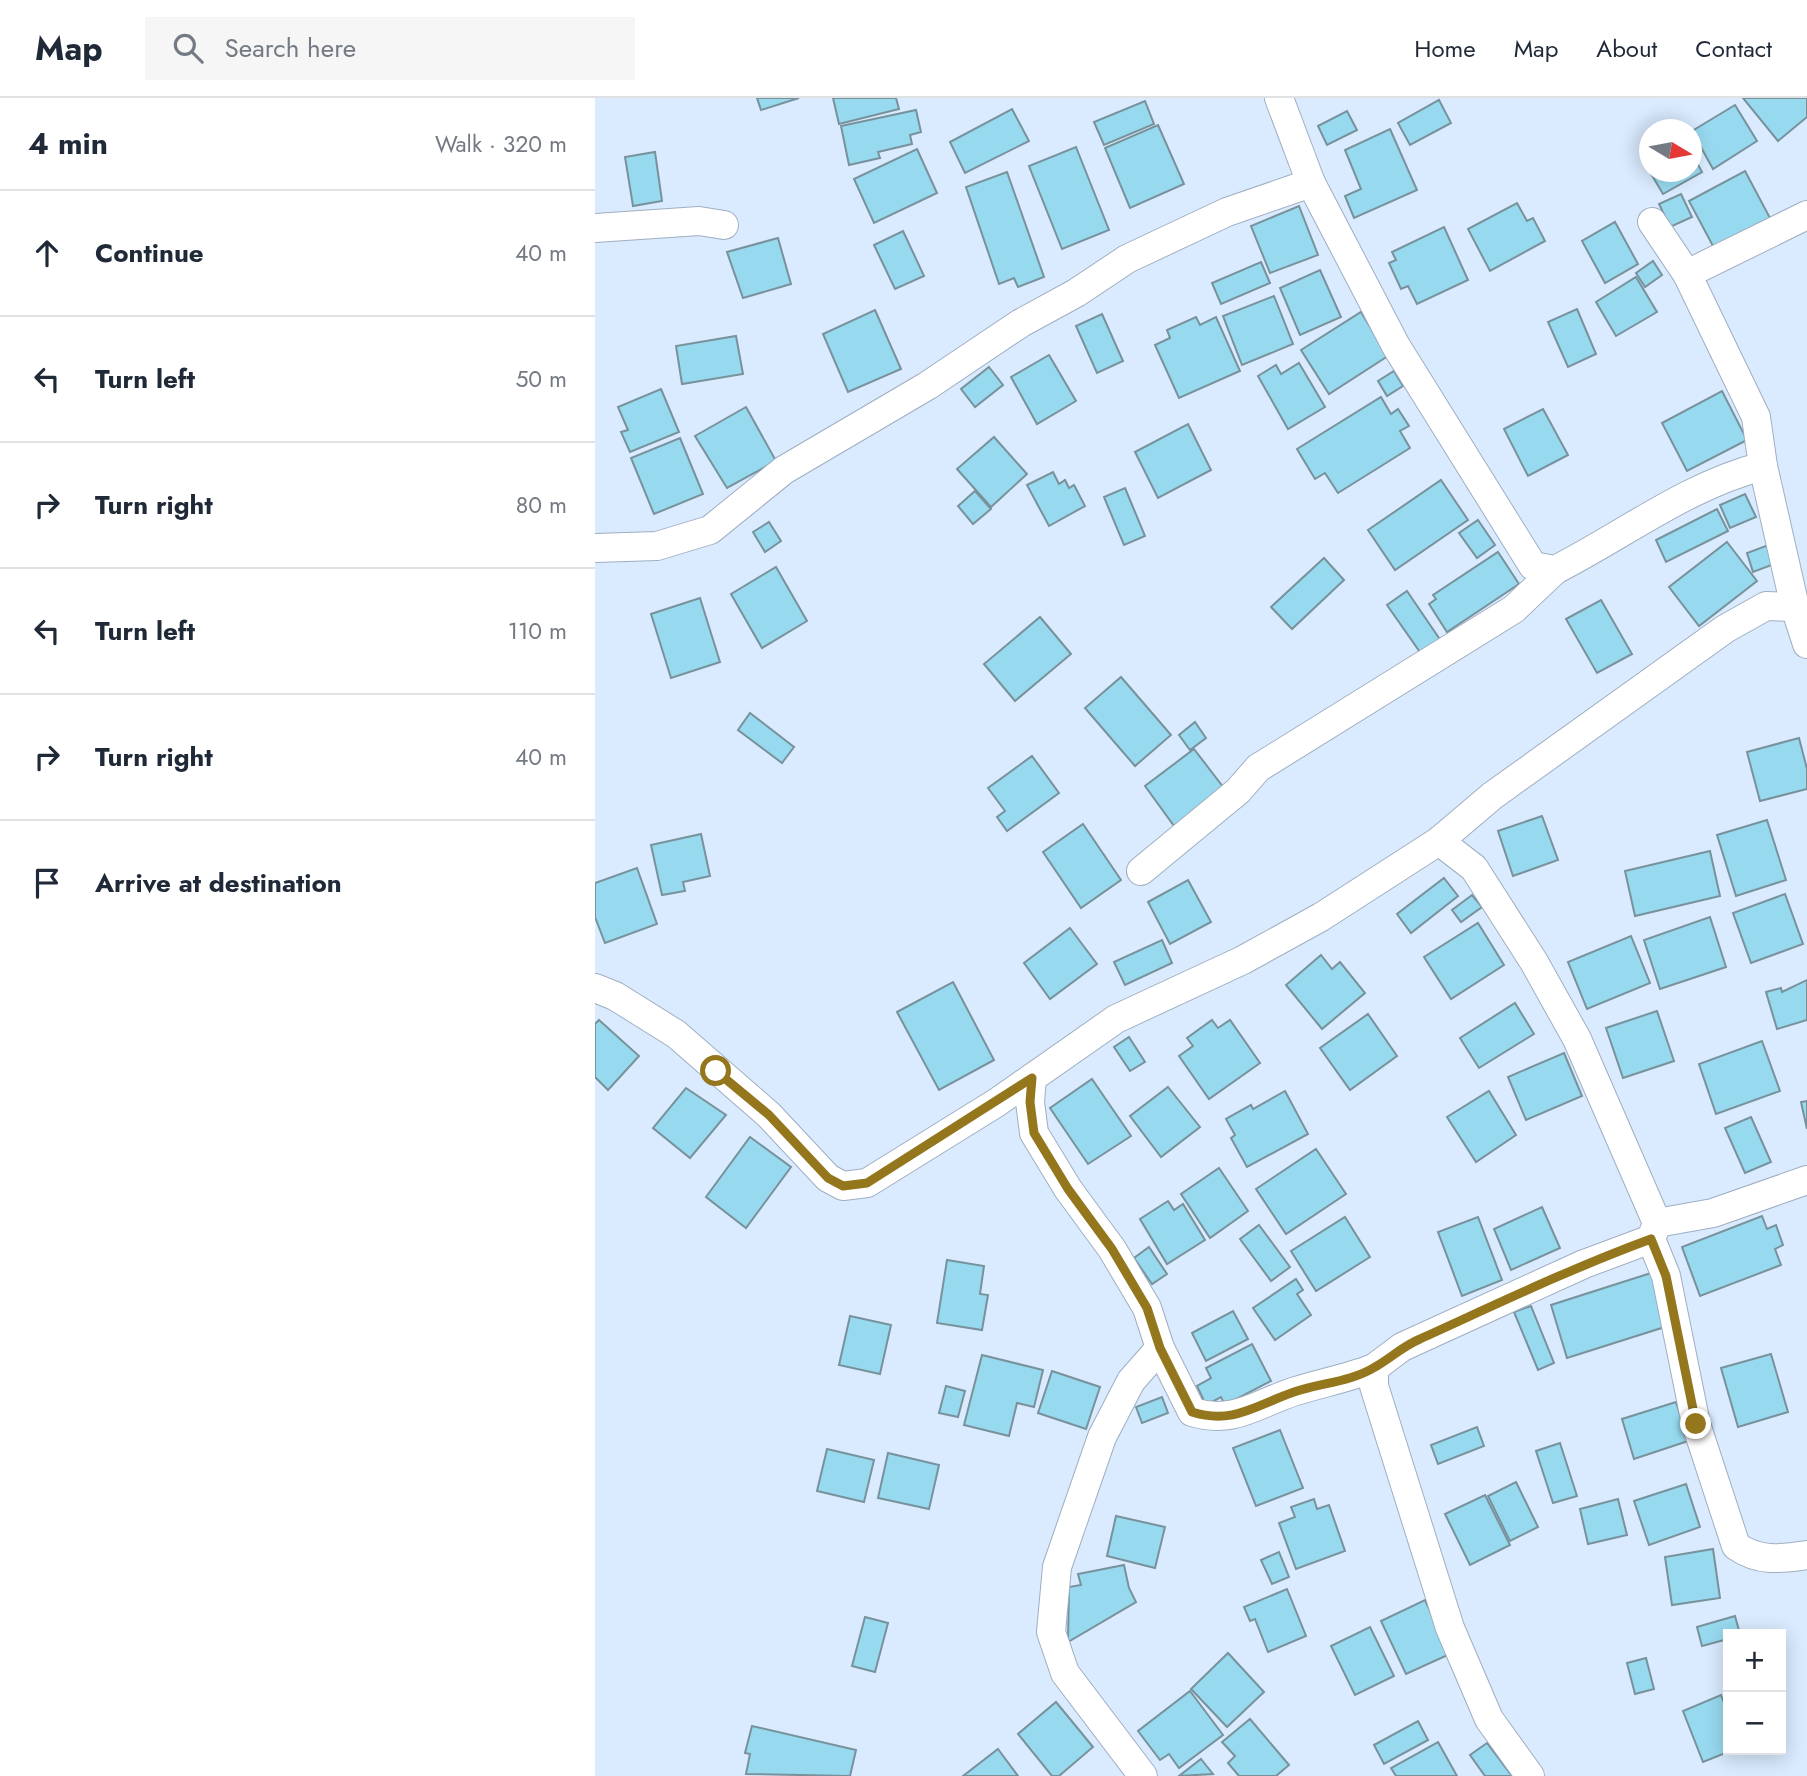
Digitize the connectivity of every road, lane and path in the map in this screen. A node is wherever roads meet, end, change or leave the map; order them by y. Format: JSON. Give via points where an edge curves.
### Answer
{"nodes":[{"id":1,"x":1279,"y":98,"type":"edge"},
{"id":2,"x":1311,"y":183,"type":"junction"},
{"id":3,"x":1807,"y":215,"type":"edge"},
{"id":4,"x":1652,"y":222,"type":"dead end"},
{"id":5,"x":724,"y":225,"type":"dead end"},
{"id":6,"x":595,"y":228,"type":"edge"},
{"id":7,"x":1687,"y":274,"type":"junction"},
{"id":8,"x":1763,"y":466,"type":"junction"},
{"id":9,"x":595,"y":548,"type":"edge"},
{"id":10,"x":1555,"y":570,"type":"junction"},
{"id":11,"x":1795,"y":607,"type":"junction"},
{"id":12,"x":1807,"y":643,"type":"edge"},
{"id":13,"x":1439,"y":841,"type":"junction"},
{"id":14,"x":1141,"y":871,"type":"dead end"},
{"id":15,"x":595,"y":988,"type":"edge"},
{"id":16,"x":1032,"y":1078,"type":"junction"},
{"id":17,"x":1807,"y":1180,"type":"edge"},
{"id":18,"x":1654,"y":1231,"type":"junction"},
{"id":19,"x":1160,"y":1348,"type":"junction"},
{"id":20,"x":1374,"y":1368,"type":"junction"},
{"id":21,"x":1807,"y":1555,"type":"edge"},
{"id":22,"x":1143,"y":1776,"type":"edge"},
{"id":23,"x":1530,"y":1776,"type":"edge"}],
"edges":[{"from":1,"to":2,"type":"street"},
{"from":2,"to":9,"type":"street","via":[[1227,212],[1127,259],[784,470],[711,530],[657,546]]},
{"from":2,"to":10,"type":"street","via":[[1396,346],[1511,535],[1533,566]]},
{"from":3,"to":7,"type":"street"},
{"from":4,"to":7,"type":"street"},
{"from":5,"to":6,"type":"street","via":[[699,221]]},
{"from":7,"to":8,"type":"street","via":[[1756,416]]},
{"from":8,"to":10,"type":"street","via":[[1732,474],[1670,503]]},
{"from":8,"to":11,"type":"street"},
{"from":10,"to":14,"type":"street","via":[[1514,609],[1258,768],[1238,791]]},
{"from":11,"to":12,"type":"street"},
{"from":11,"to":13,"type":"street","via":[[1766,606],[1725,629],[1492,796]]},
{"from":13,"to":16,"type":"street","via":[[1254,954],[1116,1019]]},
{"from":13,"to":18,"type":"street","via":[[1474,868],[1577,1039]]},
{"from":15,"to":16,"type":"street","via":[[676,1034],[769,1115],[828,1178],[843,1186],[867,1183]]},
{"from":16,"to":19,"type":"street","via":[[1034,1133],[1147,1308]]},
{"from":17,"to":18,"type":"street"},
{"from":18,"to":20,"type":"street","via":[[1402,1347]]},
{"from":18,"to":21,"type":"street","via":[[1696,1424],[1736,1546],[1750,1555],[1773,1559]]},
{"from":19,"to":20,"type":"street","via":[[1192,1412],[1212,1418],[1249,1412],[1294,1392]]},
{"from":19,"to":22,"type":"street","via":[[1131,1381],[1102,1437],[1057,1567],[1051,1632],[1065,1673]]},
{"from":20,"to":23,"type":"street","via":[[1374,1386],[1450,1628],[1489,1719]]}]}
